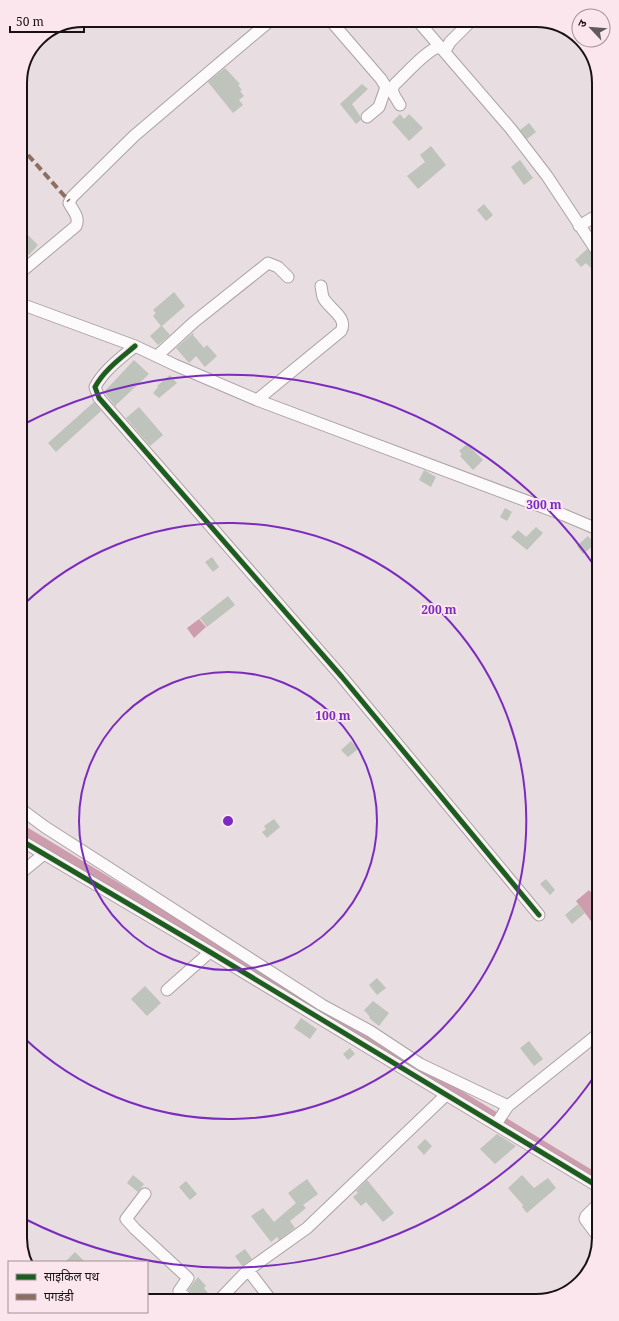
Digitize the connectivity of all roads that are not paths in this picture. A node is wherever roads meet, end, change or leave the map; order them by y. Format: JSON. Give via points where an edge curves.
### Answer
{"nodes":[{"id":1,"x":264,"y":27,"type":"edge"},
{"id":2,"x":336,"y":27,"type":"edge"},
{"id":3,"x":423,"y":27,"type":"edge"},
{"id":4,"x":465,"y":27,"type":"edge"},
{"id":5,"x":442,"y":49,"type":"junction"},
{"id":6,"x":400,"y":105,"type":"dead end"},
{"id":7,"x":367,"y":117,"type":"dead end"},
{"id":8,"x":592,"y":218,"type":"edge"},
{"id":9,"x":579,"y":226,"type":"junction"},
{"id":10,"x":592,"y":244,"type":"edge"},
{"id":11,"x":27,"y":267,"type":"edge"},
{"id":12,"x":288,"y":277,"type":"dead end"},
{"id":13,"x":321,"y":286,"type":"dead end"},
{"id":14,"x":27,"y":306,"type":"edge"},
{"id":15,"x":135,"y":346,"type":"junction"},
{"id":16,"x":157,"y":356,"type":"junction"},
{"id":17,"x":257,"y":400,"type":"junction"},
{"id":18,"x":592,"y":527,"type":"edge"},
{"id":19,"x":27,"y":814,"type":"edge"},
{"id":20,"x":27,"y":844,"type":"edge"},
{"id":21,"x":44,"y":854,"type":"junction"},
{"id":22,"x":27,"y":868,"type":"edge"},
{"id":23,"x":539,"y":915,"type":"dead end"},
{"id":24,"x":210,"y":952,"type":"junction"},
{"id":25,"x":167,"y":990,"type":"dead end"},
{"id":26,"x":592,"y":1039,"type":"edge"},
{"id":27,"x":446,"y":1095,"type":"junction"},
{"id":28,"x":508,"y":1107,"type":"junction"},
{"id":29,"x":497,"y":1123,"type":"junction"},
{"id":30,"x":592,"y":1183,"type":"edge"},
{"id":31,"x":145,"y":1194,"type":"dead end"},
{"id":32,"x":592,"y":1210,"type":"edge"},
{"id":33,"x":592,"y":1228,"type":"edge"},
{"id":34,"x":248,"y":1270,"type":"junction"},
{"id":35,"x":182,"y":1294,"type":"edge"},
{"id":36,"x":225,"y":1294,"type":"edge"},
{"id":37,"x":266,"y":1294,"type":"edge"}],
"edges":[{"from":1,"to":11,"type":"street","via":[[134,136],[72,197],[69,203],[78,221],[76,226]]},
{"from":2,"to":7,"type":"street","via":[[386,87],[378,107]]},
{"from":3,"to":5,"type":"street"},
{"from":4,"to":5,"type":"street"},
{"from":5,"to":6,"type":"street","via":[[435,47],[395,84],[392,89]]},
{"from":5,"to":9,"type":"street","via":[[511,129],[547,176]]},
{"from":8,"to":9,"type":"street"},
{"from":9,"to":10,"type":"street"},
{"from":12,"to":16,"type":"street","via":[[278,267],[268,263],[194,322]]},
{"from":13,"to":17,"type":"street","via":[[324,299],[342,320],[341,331]]},
{"from":14,"to":15,"type":"street"},
{"from":15,"to":16,"type":"street"},
{"from":15,"to":23,"type":"street","via":[[99,378],[95,387],[99,398],[342,677]]},
{"from":16,"to":17,"type":"street"},
{"from":17,"to":18,"type":"street"},
{"from":19,"to":28,"type":"street","via":[[45,828],[322,1005],[370,1031],[420,1064]]},
{"from":20,"to":21,"type":"street"},
{"from":21,"to":22,"type":"street"},
{"from":21,"to":24,"type":"street"},
{"from":24,"to":25,"type":"street"},
{"from":24,"to":27,"type":"street"},
{"from":26,"to":28,"type":"street"},
{"from":27,"to":29,"type":"street"},
{"from":27,"to":34,"type":"street","via":[[307,1228]]},
{"from":28,"to":29,"type":"street"},
{"from":29,"to":30,"type":"street"},
{"from":31,"to":35,"type":"street","via":[[126,1219],[188,1278],[179,1291]]},
{"from":32,"to":33,"type":"street","via":[[585,1219]]},
{"from":34,"to":36,"type":"street"},
{"from":34,"to":37,"type":"street"}]}
